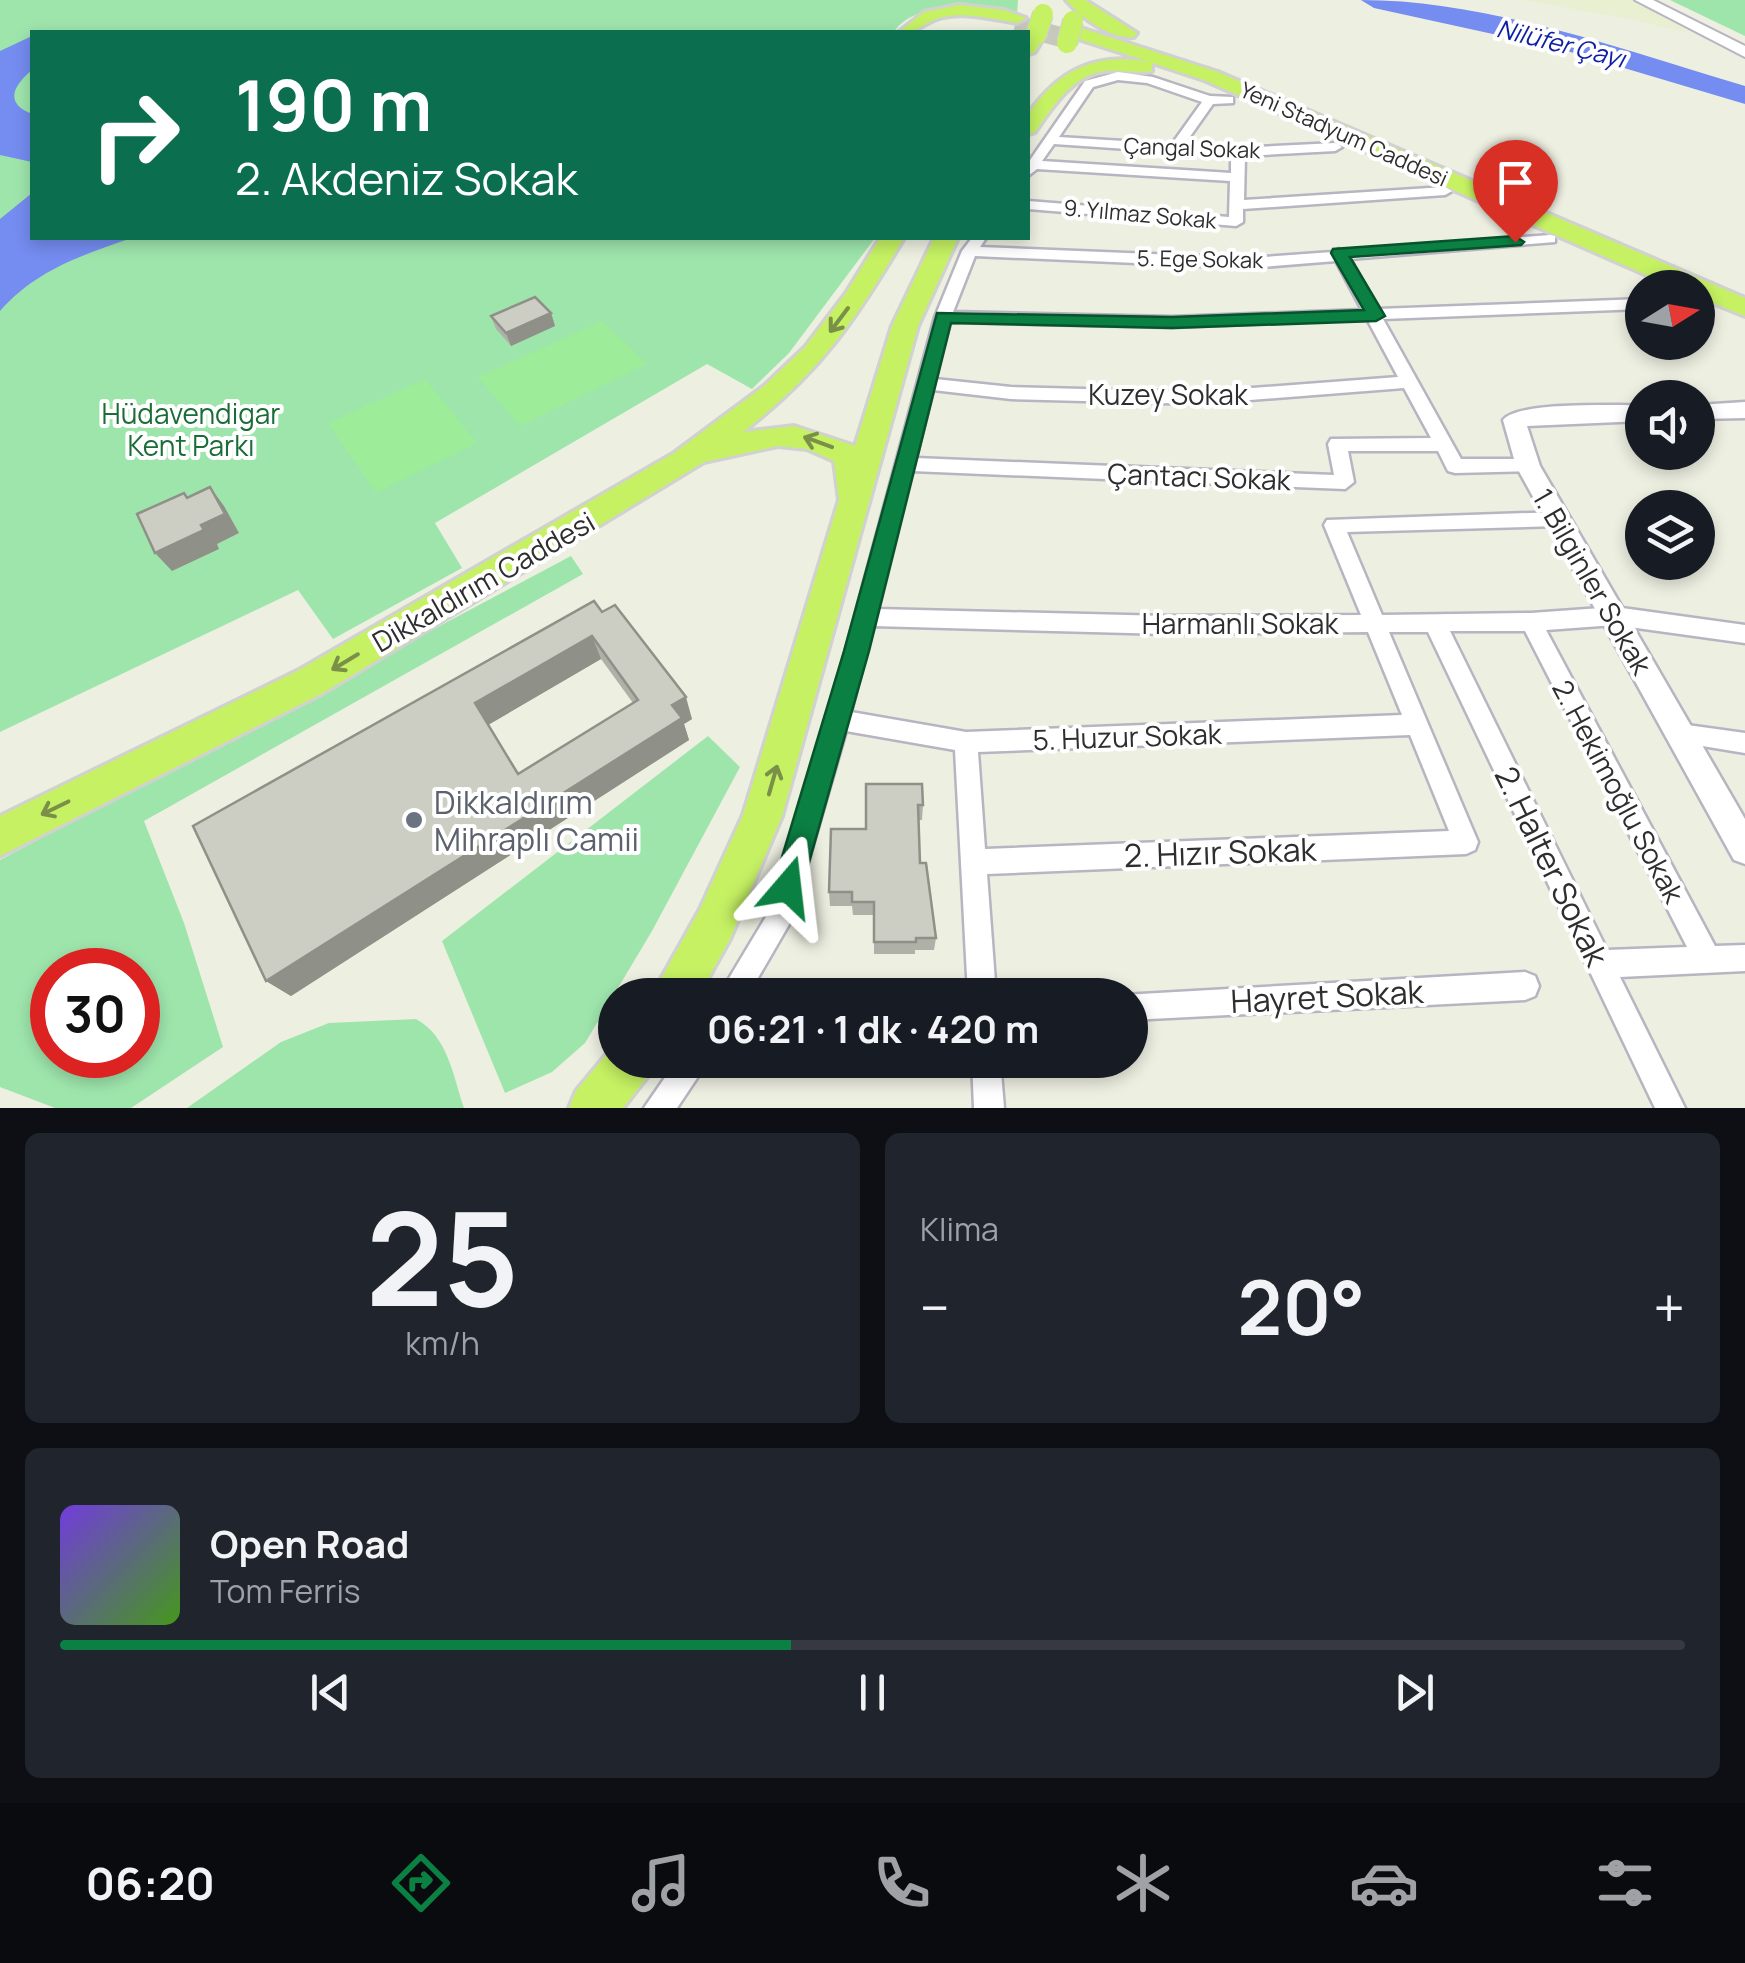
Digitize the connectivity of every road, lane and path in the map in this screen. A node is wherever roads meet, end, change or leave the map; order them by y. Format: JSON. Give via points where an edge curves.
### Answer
{"nodes":[{"id":1,"x":1066,"y":0,"type":"edge"},
{"id":2,"x":1642,"y":0,"type":"edge"},
{"id":3,"x":1658,"y":0,"type":"edge"},
{"id":4,"x":1044,"y":7,"type":"edge"},
{"id":5,"x":910,"y":30,"type":"edge"},
{"id":6,"x":927,"y":30,"type":"edge"},
{"id":7,"x":1068,"y":38,"type":"edge"},
{"id":8,"x":1030,"y":42,"type":"edge"},
{"id":9,"x":1745,"y":44,"type":"edge"},
{"id":10,"x":1745,"y":52,"type":"edge"},
{"id":11,"x":1219,"y":100,"type":"junction"},
{"id":12,"x":1030,"y":101,"type":"edge"},
{"id":13,"x":1030,"y":126,"type":"edge"},
{"id":14,"x":1049,"y":140,"type":"junction"},
{"id":15,"x":1336,"y":147,"type":"junction"},
{"id":16,"x":1174,"y":150,"type":"junction"},
{"id":17,"x":1238,"y":152,"type":"junction"},
{"id":18,"x":1030,"y":169,"type":"edge"},
{"id":19,"x":1237,"y":177,"type":"junction"},
{"id":20,"x":1443,"y":184,"type":"junction"},
{"id":21,"x":1030,"y":205,"type":"edge"},
{"id":22,"x":1236,"y":205,"type":"junction"},
{"id":23,"x":1550,"y":239,"type":"junction"},
{"id":24,"x":891,"y":240,"type":"edge"},
{"id":25,"x":965,"y":242,"type":"edge"},
{"id":26,"x":1339,"y":253,"type":"junction"},
{"id":27,"x":1625,"y":272,"type":"edge"},
{"id":28,"x":1625,"y":305,"type":"edge"},
{"id":29,"x":1745,"y":308,"type":"edge"},
{"id":30,"x":1715,"y":312,"type":"edge"},
{"id":31,"x":1376,"y":316,"type":"junction"},
{"id":32,"x":944,"y":317,"type":"junction"},
{"id":33,"x":1745,"y":326,"type":"edge"},
{"id":34,"x":1411,"y":382,"type":"junction"},
{"id":35,"x":926,"y":384,"type":"junction"},
{"id":36,"x":1745,"y":410,"type":"edge"},
{"id":37,"x":1715,"y":411,"type":"edge"},
{"id":38,"x":1625,"y":414,"type":"edge"},
{"id":39,"x":1445,"y":446,"type":"junction"},
{"id":40,"x":685,"y":461,"type":"junction"},
{"id":41,"x":906,"y":464,"type":"junction"},
{"id":42,"x":1528,"y":466,"type":"junction"},
{"id":43,"x":851,"y":519,"type":"junction"},
{"id":44,"x":1558,"y":520,"type":"junction"},
{"id":45,"x":1615,"y":616,"type":"junction"},
{"id":46,"x":866,"y":617,"type":"junction"},
{"id":47,"x":1375,"y":622,"type":"junction"},
{"id":48,"x":1530,"y":622,"type":"junction"},
{"id":49,"x":1435,"y":623,"type":"junction"},
{"id":50,"x":1745,"y":634,"type":"edge"},
{"id":51,"x":838,"y":720,"type":"junction"},
{"id":52,"x":1418,"y":725,"type":"junction"},
{"id":53,"x":1680,"y":734,"type":"junction"},
{"id":54,"x":966,"y":742,"type":"junction"},
{"id":55,"x":1745,"y":743,"type":"edge"},
{"id":56,"x":1,"y":835,"type":"edge"},
{"id":57,"x":1745,"y":849,"type":"edge"},
{"id":58,"x":974,"y":862,"type":"junction"},
{"id":59,"x":1745,"y":958,"type":"edge"},
{"id":60,"x":1708,"y":959,"type":"junction"},
{"id":61,"x":1599,"y":964,"type":"junction"},
{"id":62,"x":684,"y":978,"type":"edge"},
{"id":63,"x":743,"y":978,"type":"edge"},
{"id":64,"x":981,"y":978,"type":"edge"},
{"id":65,"x":1525,"y":986,"type":"dead end"},
{"id":66,"x":1148,"y":1005,"type":"edge"},
{"id":67,"x":617,"y":1078,"type":"edge"},
{"id":68,"x":631,"y":1078,"type":"edge"},
{"id":69,"x":681,"y":1078,"type":"edge"},
{"id":70,"x":987,"y":1078,"type":"edge"},
{"id":71,"x":593,"y":1108,"type":"edge"},
{"id":72,"x":617,"y":1108,"type":"edge"},
{"id":73,"x":659,"y":1108,"type":"edge"},
{"id":74,"x":989,"y":1108,"type":"edge"},
{"id":75,"x":1670,"y":1108,"type":"edge"}],
"edges":[{"from":1,"to":7,"type":"main road"},
{"from":2,"to":10,"type":"main road"},
{"from":3,"to":9,"type":"main road"},
{"from":4,"to":8,"type":"main road","bridge":true},
{"from":5,"to":6,"type":"main road","via":[[953,10],[1016,21],[951,19]]},
{"from":7,"to":12,"type":"main road"},
{"from":7,"to":20,"type":"main road","name":"Yeni Stadyum Caddesi","via":[[1165,62]]},
{"from":7,"to":20,"type":"main road","via":[[1112,26],[1260,87]]},
{"from":11,"to":13,"type":"main road","via":[[1144,66],[1102,64],[1072,74]]},
{"from":11,"to":14,"type":"street","via":[[1123,74],[1102,77],[1089,84]]},
{"from":11,"to":15,"type":"main road"},
{"from":11,"to":16,"type":"street"},
{"from":14,"to":16,"type":"street","name":"Çangal Sokak"},
{"from":14,"to":18,"type":"street"},
{"from":15,"to":17,"type":"street","name":"Çangal Sokak"},
{"from":15,"to":20,"type":"main road"},
{"from":16,"to":17,"type":"street","name":"Çangal Sokak"},
{"from":17,"to":19,"type":"street","name":"9. Yılmaz Sokak"},
{"from":18,"to":19,"type":"street"},
{"from":19,"to":22,"type":"street","name":"9. Yılmaz Sokak"},
{"from":20,"to":22,"type":"street","name":"9. Yılmaz Sokak"},
{"from":20,"to":23,"type":"main road","name":"Yeni Stadyum Caddesi"},
{"from":20,"to":29,"type":"main road","name":"Yeni Stadyum Caddesi"},
{"from":21,"to":22,"type":"street","name":"9. Yılmaz Sokak","via":[[1236,222]]},
{"from":23,"to":26,"type":"street","name":"5. Ege Sokak"},
{"from":23,"to":27,"type":"main road","name":"Yeni Stadyum Caddesi"},
{"from":24,"to":40,"type":"main road","name":"Dikkaldırım Caddesi","one_way":true,"via":[[815,353]]},
{"from":25,"to":26,"type":"street","name":"5. Ege Sokak","via":[[1250,263]]},
{"from":25,"to":32,"type":"street"},
{"from":25,"to":43,"type":"main road","via":[[905,326]]},
{"from":26,"to":31,"type":"street"},
{"from":28,"to":31,"type":"street"},
{"from":30,"to":33,"type":"main road"},
{"from":31,"to":32,"type":"street","via":[[1172,322]]},
{"from":31,"to":34,"type":"street"},
{"from":32,"to":35,"type":"street"},
{"from":34,"to":35,"type":"street","name":"Kuzey Sokak","via":[[1200,398]]},
{"from":34,"to":39,"type":"street"},
{"from":35,"to":41,"type":"street"},
{"from":36,"to":37,"type":"street"},
{"from":38,"to":42,"type":"street","name":"1. Bilginler Sokak","via":[[1514,420]]},
{"from":39,"to":41,"type":"street","name":"Çantacı Sokak","via":[[1337,444],[1345,482]]},
{"from":39,"to":42,"type":"street","via":[[1456,466]]},
{"from":43,"to":40,"type":"main road","one_way":true,"via":[[846,454],[807,436],[779,434]]},
{"from":40,"to":56,"type":"main road","name":"Dikkaldırım Caddesi","one_way":true,"via":[[310,682]]},
{"from":41,"to":46,"type":"street"},
{"from":42,"to":44,"type":"street","name":"1. Bilginler Sokak"},
{"from":62,"to":43,"type":"main road","one_way":true,"via":[[762,816]]},
{"from":44,"to":45,"type":"street","name":"1. Bilginler Sokak"},
{"from":44,"to":47,"type":"street","via":[[1334,524]]},
{"from":45,"to":48,"type":"street","name":"Harmanlı Sokak"},
{"from":45,"to":50,"type":"street","name":"Harmanlı Sokak"},
{"from":45,"to":53,"type":"street","name":"1. Bilginler Sokak"},
{"from":46,"to":47,"type":"street","name":"Harmanlı Sokak"},
{"from":46,"to":51,"type":"street"},
{"from":47,"to":49,"type":"street","name":"Harmanlı Sokak"},
{"from":47,"to":52,"type":"street"},
{"from":48,"to":49,"type":"street","name":"Harmanlı Sokak"},
{"from":48,"to":60,"type":"street","name":"2. Hekimoğlu Sokak"},
{"from":49,"to":61,"type":"street","name":"2. Halter Sokak"},
{"from":51,"to":54,"type":"street","name":"5. Huzur Sokak"},
{"from":51,"to":63,"type":"street","via":[[778,921]]},
{"from":52,"to":54,"type":"street","name":"5. Huzur Sokak"},
{"from":52,"to":58,"type":"street","name":"2. Hızır Sokak","via":[[1466,842]]},
{"from":53,"to":55,"type":"street"},
{"from":53,"to":57,"type":"street","name":"1. Bilginler Sokak"},
{"from":54,"to":58,"type":"street"},
{"from":58,"to":64,"type":"street"},
{"from":59,"to":60,"type":"street"},
{"from":60,"to":61,"type":"street"},
{"from":61,"to":75,"type":"street","name":"2. Halter Sokak"},
{"from":65,"to":66,"type":"street","name":"Hayret Sokak"},
{"from":67,"to":71,"type":"main road"},
{"from":68,"to":72,"type":"main road"},
{"from":69,"to":73,"type":"street"},
{"from":70,"to":74,"type":"street"}]}
